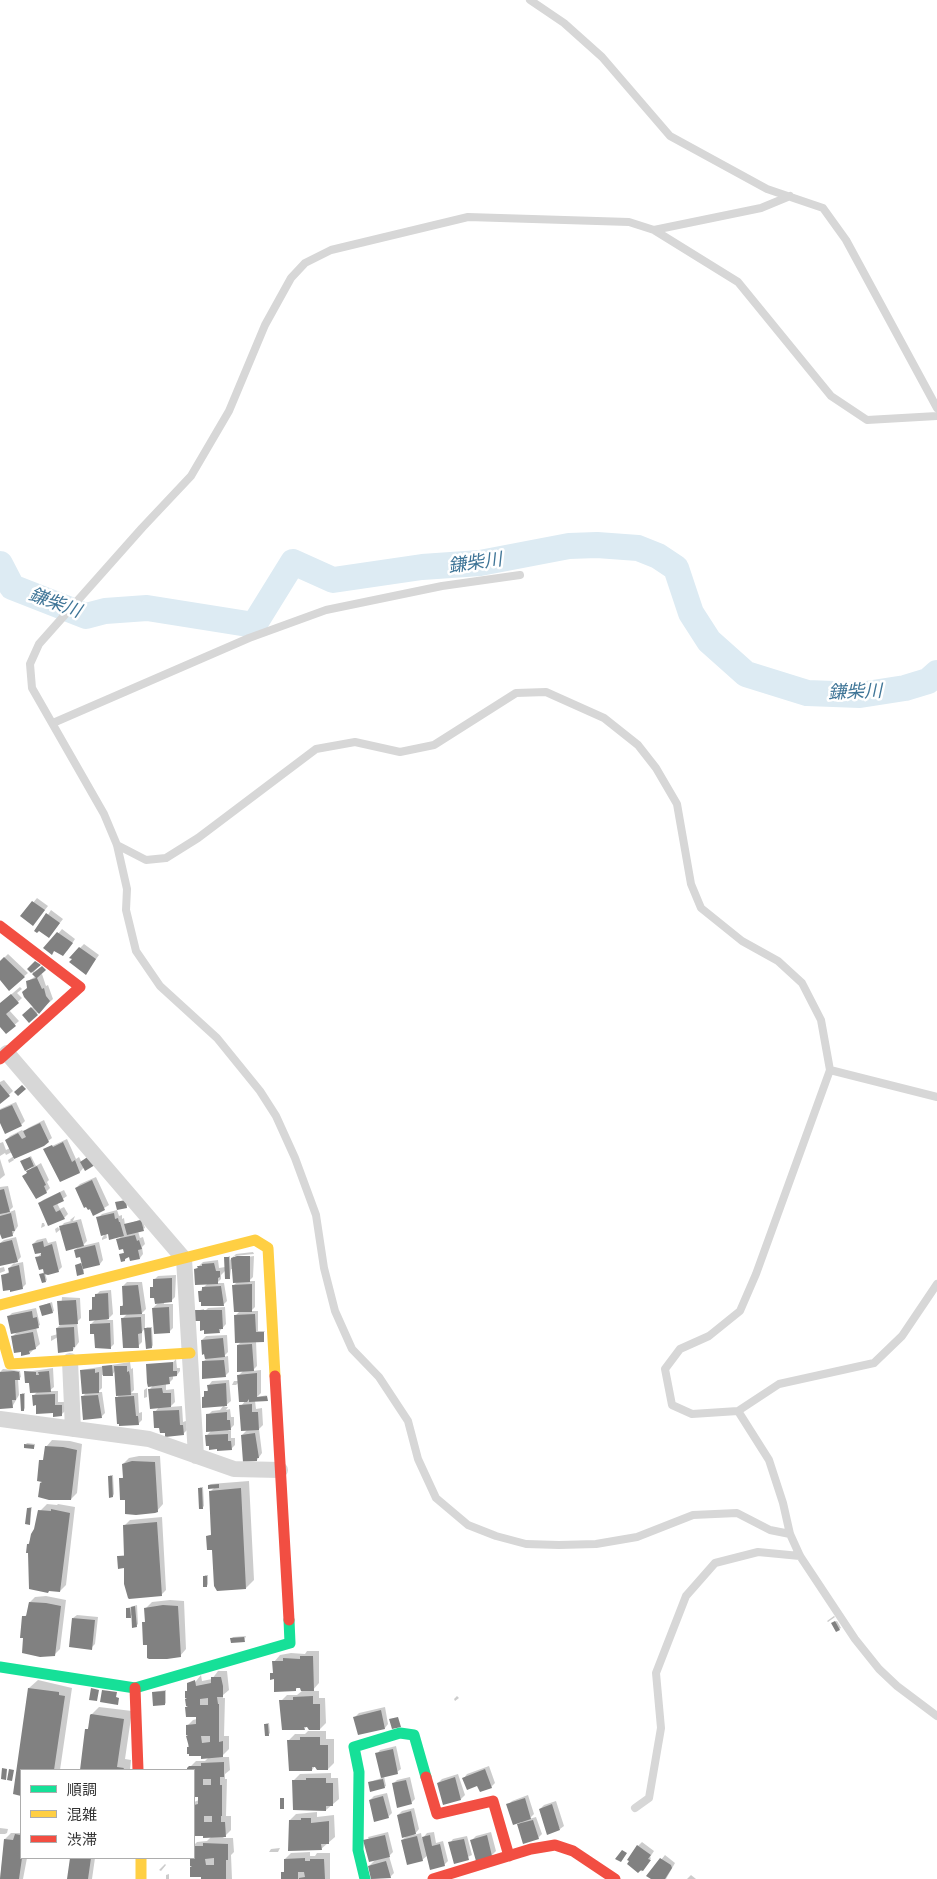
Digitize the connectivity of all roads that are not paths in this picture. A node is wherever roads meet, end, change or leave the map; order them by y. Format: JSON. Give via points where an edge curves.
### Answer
{"nodes":[{"id":1,"x":530,"y":0,"type":"edge"},
{"id":2,"x":790,"y":196,"type":"junction"},
{"id":3,"x":654,"y":230,"type":"junction"},
{"id":4,"x":937,"y":408,"type":"edge"},
{"id":5,"x":937,"y":416,"type":"edge"},
{"id":6,"x":520,"y":576,"type":"dead end"},
{"id":7,"x":53,"y":723,"type":"junction"},
{"id":8,"x":117,"y":845,"type":"junction"},
{"id":9,"x":4,"y":936,"type":"edge"},
{"id":10,"x":3,"y":1056,"type":"edge"},
{"id":11,"x":830,"y":1070,"type":"junction"},
{"id":12,"x":937,"y":1096,"type":"edge"},
{"id":13,"x":184,"y":1259,"type":"junction"},
{"id":14,"x":937,"y":1284,"type":"edge"},
{"id":15,"x":0,"y":1306,"type":"edge"},
{"id":16,"x":0,"y":1329,"type":"edge"},
{"id":17,"x":190,"y":1353,"type":"junction"},
{"id":18,"x":70,"y":1361,"type":"junction"},
{"id":19,"x":738,"y":1411,"type":"junction"},
{"id":20,"x":0,"y":1419,"type":"edge"},
{"id":21,"x":73,"y":1429,"type":"junction"},
{"id":22,"x":196,"y":1456,"type":"junction"},
{"id":23,"x":280,"y":1470,"type":"junction"},
{"id":24,"x":790,"y":1534,"type":"junction"},
{"id":25,"x":800,"y":1556,"type":"junction"},
{"id":26,"x":0,"y":1667,"type":"edge"},
{"id":27,"x":135,"y":1688,"type":"junction"},
{"id":28,"x":937,"y":1716,"type":"edge"},
{"id":29,"x":138,"y":1769,"type":"edge"},
{"id":30,"x":635,"y":1808,"type":"dead end"},
{"id":31,"x":509,"y":1856,"type":"junction"},
{"id":32,"x":141,"y":1859,"type":"edge"},
{"id":33,"x":141,"y":1879,"type":"edge"},
{"id":34,"x":365,"y":1879,"type":"edge"},
{"id":35,"x":433,"y":1879,"type":"edge"},
{"id":36,"x":615,"y":1879,"type":"edge"}],
"edges":[{"from":1,"to":2,"type":"lane","via":[[602,57],[670,136],[767,189]]},
{"from":2,"to":3,"type":"lane","via":[[761,208]]},
{"from":2,"to":4,"type":"lane","via":[[823,208],[846,240]]},
{"from":3,"to":5,"type":"lane","via":[[738,282],[831,396],[867,420]]},
{"from":3,"to":7,"type":"lane","via":[[628,222],[468,217],[331,250],[305,263],[291,278],[265,326],[229,411],[191,476],[39,644],[30,664],[32,688]]},
{"from":6,"to":7,"type":"lane","via":[[442,586],[326,610],[249,638]]},
{"from":7,"to":8,"type":"lane","via":[[104,814]]},
{"from":8,"to":11,"type":"lane","via":[[146,860],[166,858],[198,838],[316,749],[355,742],[400,752],[434,745],[516,693],[546,692],[604,718],[638,744],[677,804],[691,884],[701,908],[742,940],[778,961],[802,983],[821,1020]]},
{"from":8,"to":24,"type":"lane","via":[[127,889],[126,910],[136,951],[160,986],[217,1038],[276,1116],[296,1158],[316,1214],[324,1268],[335,1311],[352,1349],[379,1377],[408,1421],[418,1459],[436,1498],[468,1525],[526,1544],[596,1544],[637,1538],[693,1516],[737,1514],[770,1530]]},
{"from":9,"to":10,"type":"street","via":[[80,987]]},
{"from":10,"to":13,"type":"street"},
{"from":11,"to":12,"type":"lane"},
{"from":11,"to":19,"type":"lane","via":[[740,1311],[709,1336],[680,1349],[665,1369],[672,1405],[692,1414]]},
{"from":13,"to":15,"type":"street"},
{"from":13,"to":17,"type":"street"},
{"from":13,"to":23,"type":"street","via":[[255,1240],[268,1248]]},
{"from":14,"to":19,"type":"lane","via":[[902,1336],[874,1363],[779,1384]]},
{"from":16,"to":18,"type":"street","via":[[10,1364]]},
{"from":17,"to":18,"type":"street"},
{"from":17,"to":22,"type":"street"},
{"from":18,"to":21,"type":"street"},
{"from":19,"to":24,"type":"lane","via":[[769,1460]]},
{"from":20,"to":21,"type":"street"},
{"from":21,"to":22,"type":"street","via":[[149,1439]]},
{"from":22,"to":23,"type":"street","via":[[234,1470]]},
{"from":23,"to":27,"type":"street","via":[[290,1642]]},
{"from":24,"to":25,"type":"lane"},
{"from":25,"to":28,"type":"lane","via":[[879,1669]]},
{"from":25,"to":30,"type":"lane","via":[[758,1552],[715,1563],[686,1596],[656,1673],[661,1728],[649,1798]]},
{"from":26,"to":27,"type":"street"},
{"from":27,"to":29,"type":"street"},
{"from":31,"to":34,"type":"street","via":[[492,1801],[437,1814],[414,1735],[400,1733],[354,1747],[360,1772],[358,1850]]},
{"from":31,"to":35,"type":"street"},
{"from":31,"to":36,"type":"street","via":[[555,1845],[573,1851]]},
{"from":32,"to":33,"type":"street"}]}
